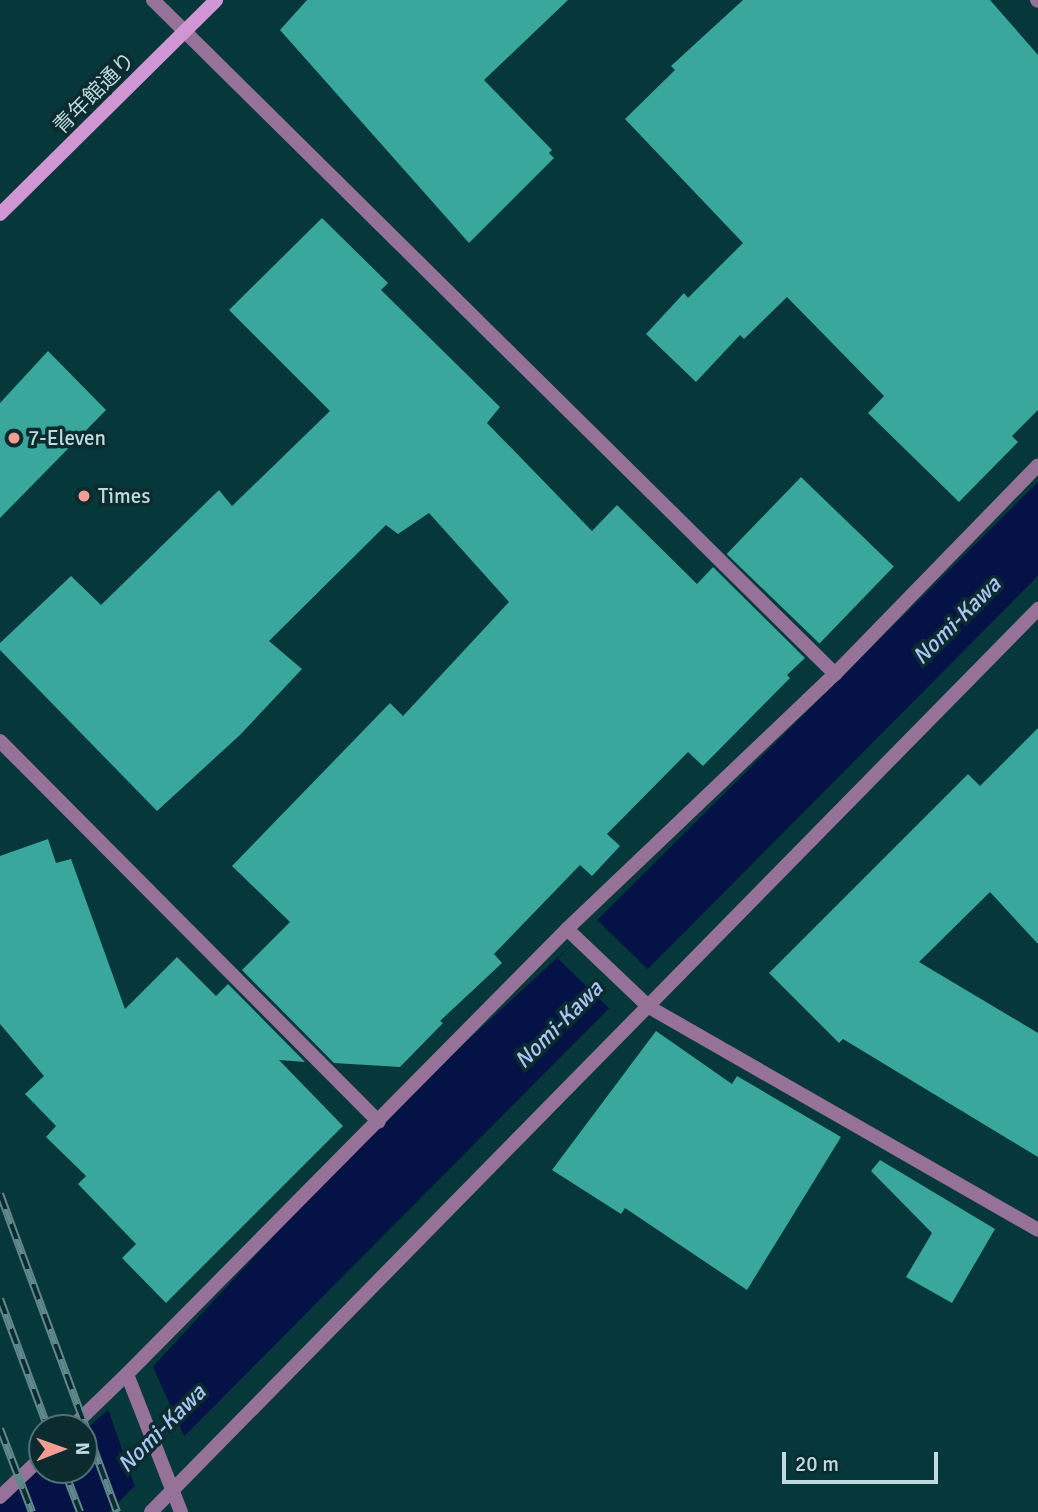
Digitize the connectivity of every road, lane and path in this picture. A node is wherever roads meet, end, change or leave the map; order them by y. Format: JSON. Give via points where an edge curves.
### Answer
{"nodes":[{"id":1,"x":153,"y":0,"type":"edge"},
{"id":2,"x":216,"y":0,"type":"edge"},
{"id":3,"x":185,"y":31,"type":"junction"},
{"id":4,"x":0,"y":214,"type":"edge"},
{"id":5,"x":1038,"y":465,"type":"edge"},
{"id":6,"x":1038,"y":609,"type":"edge"},
{"id":7,"x":835,"y":674,"type":"junction"},
{"id":8,"x":0,"y":741,"type":"edge"},
{"id":9,"x":567,"y":929,"type":"junction"},
{"id":10,"x":649,"y":1007,"type":"junction"},
{"id":11,"x":379,"y":1122,"type":"junction"},
{"id":12,"x":1038,"y":1230,"type":"edge"},
{"id":13,"x":127,"y":1374,"type":"junction"},
{"id":14,"x":86,"y":1414,"type":"edge"},
{"id":15,"x":28,"y":1470,"type":"edge"},
{"id":16,"x":173,"y":1491,"type":"junction"},
{"id":17,"x":0,"y":1497,"type":"edge"},
{"id":18,"x":151,"y":1512,"type":"edge"},
{"id":19,"x":181,"y":1512,"type":"edge"}],
"edges":[{"from":1,"to":3,"type":"street"},
{"from":2,"to":3,"type":"street","name":"青年館通り"},
{"from":3,"to":4,"type":"street","name":"青年館通り"},
{"from":3,"to":7,"type":"street"},
{"from":5,"to":7,"type":"street"},
{"from":6,"to":10,"type":"street"},
{"from":7,"to":9,"type":"street"},
{"from":8,"to":11,"type":"street"},
{"from":9,"to":10,"type":"street"},
{"from":9,"to":11,"type":"street"},
{"from":10,"to":12,"type":"street"},
{"from":10,"to":16,"type":"street"},
{"from":11,"to":13,"type":"street"},
{"from":13,"to":14,"type":"street"},
{"from":13,"to":16,"type":"street"},
{"from":15,"to":17,"type":"street"},
{"from":16,"to":18,"type":"street"},
{"from":16,"to":19,"type":"street"}]}
